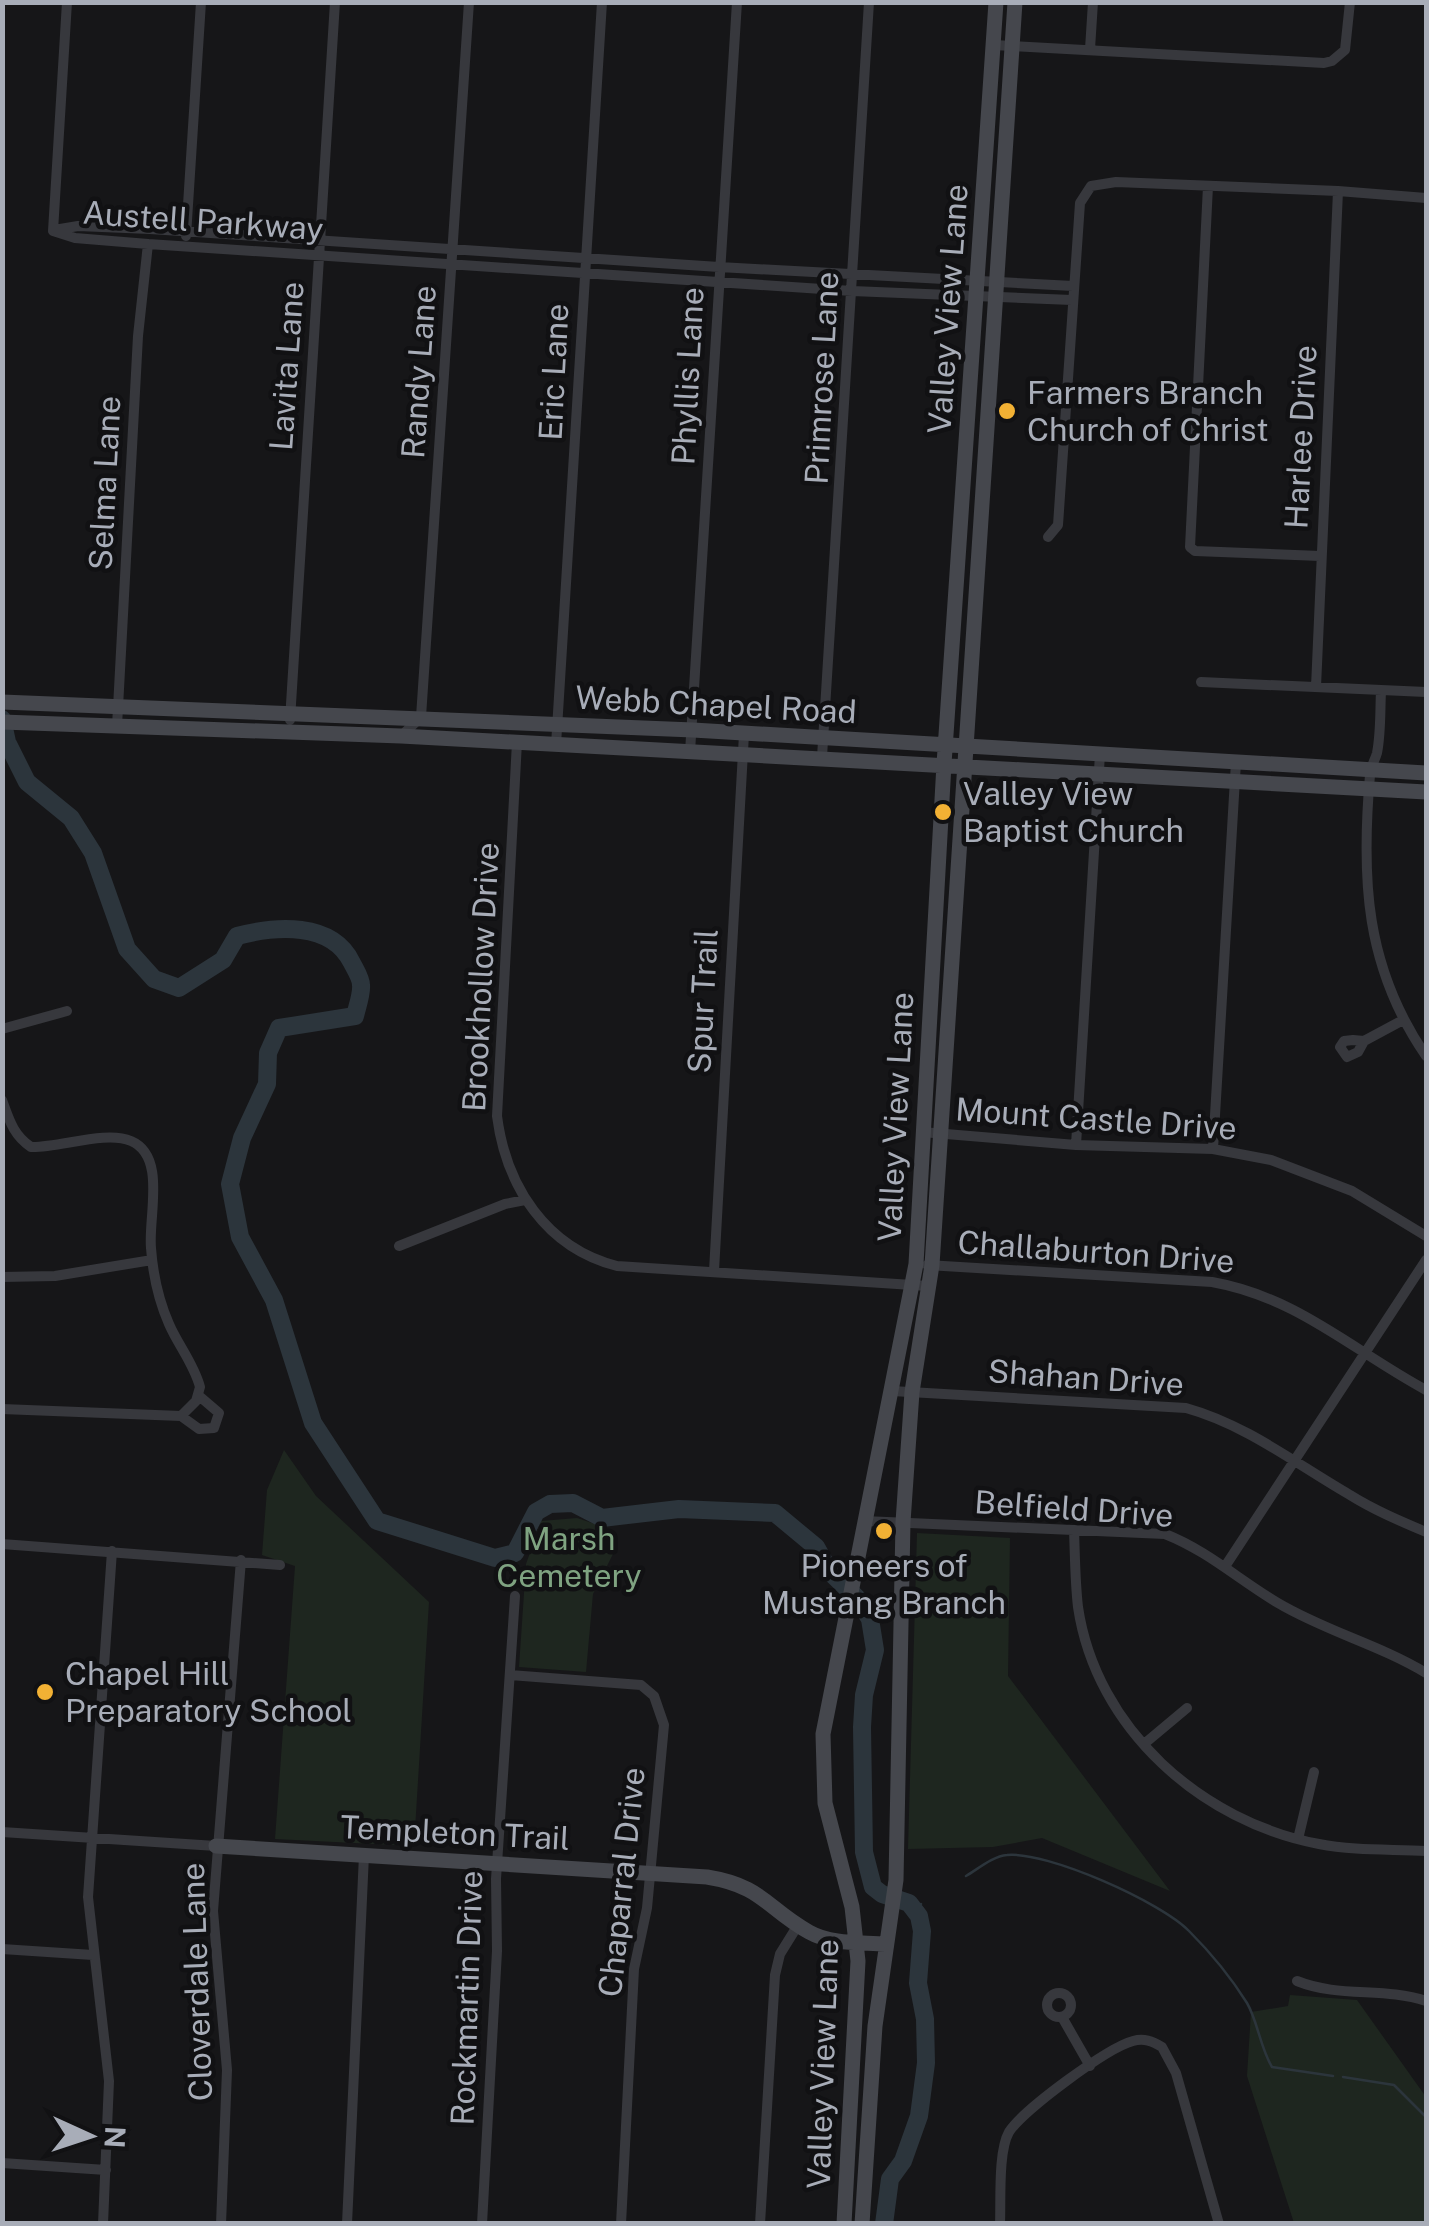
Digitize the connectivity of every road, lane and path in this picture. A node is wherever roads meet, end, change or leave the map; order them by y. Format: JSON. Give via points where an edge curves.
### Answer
{"nodes":[{"id":1,"x":67,"y":2,"type":"edge"},
{"id":2,"x":201,"y":2,"type":"edge"},
{"id":3,"x":335,"y":2,"type":"edge"},
{"id":4,"x":469,"y":2,"type":"edge"},
{"id":5,"x":602,"y":2,"type":"edge"},
{"id":6,"x":736,"y":2,"type":"edge"},
{"id":7,"x":869,"y":2,"type":"edge"},
{"id":8,"x":996,"y":2,"type":"edge"},
{"id":9,"x":1015,"y":2,"type":"edge"},
{"id":10,"x":1093,"y":2,"type":"edge"},
{"id":11,"x":1350,"y":2,"type":"edge"},
{"id":12,"x":994,"y":45,"type":"junction"},
{"id":13,"x":1012,"y":46,"type":"junction"},
{"id":14,"x":1090,"y":50,"type":"junction"},
{"id":15,"x":1208,"y":186,"type":"junction"},
{"id":16,"x":1338,"y":190,"type":"junction"},
{"id":17,"x":1426,"y":198,"type":"edge"},
{"id":18,"x":53,"y":230,"type":"junction"},
{"id":19,"x":186,"y":231,"type":"junction"},
{"id":20,"x":321,"y":238,"type":"junction"},
{"id":21,"x":148,"y":244,"type":"junction"},
{"id":22,"x":186,"y":245,"type":"junction"},
{"id":23,"x":452,"y":247,"type":"junction"},
{"id":24,"x":319,"y":255,"type":"junction"},
{"id":25,"x":586,"y":257,"type":"junction"},
{"id":26,"x":452,"y":264,"type":"junction"},
{"id":27,"x":719,"y":267,"type":"junction"},
{"id":28,"x":585,"y":272,"type":"junction"},
{"id":29,"x":853,"y":275,"type":"junction"},
{"id":30,"x":718,"y":282,"type":"junction"},
{"id":31,"x":1073,"y":286,"type":"junction"},
{"id":32,"x":977,"y":289,"type":"junction"},
{"id":33,"x":996,"y":290,"type":"junction"},
{"id":34,"x":852,"y":291,"type":"junction"},
{"id":35,"x":1072,"y":300,"type":"junction"},
{"id":36,"x":1048,"y":536,"type":"dead end"},
{"id":37,"x":1320,"y":556,"type":"junction"},
{"id":38,"x":958,"y":585,"type":"junction"},
{"id":39,"x":976,"y":586,"type":"junction"},
{"id":40,"x":1200,"y":682,"type":"dead end"},
{"id":41,"x":1316,"y":687,"type":"junction"},
{"id":42,"x":1381,"y":691,"type":"junction"},
{"id":43,"x":1426,"y":692,"type":"edge"},
{"id":44,"x":2,"y":702,"type":"edge"},
{"id":45,"x":117,"y":708,"type":"junction"},
{"id":46,"x":290,"y":713,"type":"junction"},
{"id":47,"x":421,"y":716,"type":"junction"},
{"id":48,"x":2,"y":722,"type":"edge"},
{"id":49,"x":558,"y":725,"type":"junction"},
{"id":50,"x":117,"y":726,"type":"junction"},
{"id":51,"x":693,"y":730,"type":"junction"},
{"id":52,"x":290,"y":732,"type":"junction"},
{"id":53,"x":744,"y":734,"type":"junction"},
{"id":54,"x":401,"y":736,"type":"junction"},
{"id":55,"x":824,"y":737,"type":"junction"},
{"id":56,"x":517,"y":742,"type":"junction"},
{"id":57,"x":946,"y":744,"type":"junction"},
{"id":58,"x":556,"y":745,"type":"junction"},
{"id":59,"x":966,"y":746,"type":"junction"},
{"id":60,"x":690,"y":752,"type":"junction"},
{"id":61,"x":743,"y":754,"type":"junction"},
{"id":62,"x":1100,"y":754,"type":"junction"},
{"id":63,"x":822,"y":757,"type":"junction"},
{"id":64,"x":1236,"y":762,"type":"junction"},
{"id":65,"x":944,"y":764,"type":"junction"},
{"id":66,"x":964,"y":766,"type":"junction"},
{"id":67,"x":1370,"y":770,"type":"junction"},
{"id":68,"x":1099,"y":772,"type":"junction"},
{"id":69,"x":1426,"y":773,"type":"edge"},
{"id":70,"x":1235,"y":780,"type":"junction"},
{"id":71,"x":1370,"y":790,"type":"junction"},
{"id":72,"x":1426,"y":792,"type":"edge"},
{"id":73,"x":67,"y":1011,"type":"dead end"},
{"id":74,"x":1403,"y":1020,"type":"junction"},
{"id":75,"x":2,"y":1030,"type":"edge"},
{"id":76,"x":1364,"y":1041,"type":"dead end"},
{"id":77,"x":1426,"y":1056,"type":"edge"},
{"id":78,"x":2,"y":1100,"type":"edge"},
{"id":79,"x":922,"y":1132,"type":"junction"},
{"id":80,"x":941,"y":1133,"type":"junction"},
{"id":81,"x":1076,"y":1145,"type":"junction"},
{"id":82,"x":1213,"y":1149,"type":"junction"},
{"id":83,"x":525,"y":1200,"type":"junction"},
{"id":84,"x":1426,"y":1236,"type":"edge"},
{"id":85,"x":398,"y":1246,"type":"dead end"},
{"id":86,"x":152,"y":1260,"type":"junction"},
{"id":87,"x":1426,"y":1260,"type":"edge"},
{"id":88,"x":924,"y":1265,"type":"junction"},
{"id":89,"x":714,"y":1272,"type":"junction"},
{"id":90,"x":2,"y":1277,"type":"edge"},
{"id":91,"x":911,"y":1285,"type":"junction"},
{"id":92,"x":928,"y":1286,"type":"junction"},
{"id":93,"x":1366,"y":1353,"type":"junction"},
{"id":94,"x":1426,"y":1390,"type":"edge"},
{"id":95,"x":892,"y":1391,"type":"junction"},
{"id":96,"x":912,"y":1392,"type":"junction"},
{"id":97,"x":198,"y":1394,"type":"junction"},
{"id":98,"x":2,"y":1409,"type":"edge"},
{"id":99,"x":186,"y":1413,"type":"junction"},
{"id":100,"x":1294,"y":1460,"type":"junction"},
{"id":101,"x":862,"y":1521,"type":"junction"},
{"id":102,"x":903,"y":1522,"type":"junction"},
{"id":103,"x":1074,"y":1530,"type":"junction"},
{"id":104,"x":1426,"y":1532,"type":"edge"},
{"id":105,"x":2,"y":1544,"type":"edge"},
{"id":106,"x":112,"y":1551,"type":"junction"},
{"id":107,"x":241,"y":1560,"type":"junction"},
{"id":108,"x":280,"y":1565,"type":"dead end"},
{"id":109,"x":1226,"y":1565,"type":"junction"},
{"id":110,"x":515,"y":1596,"type":"dead end"},
{"id":111,"x":1426,"y":1673,"type":"edge"},
{"id":112,"x":510,"y":1674,"type":"junction"},
{"id":113,"x":1187,"y":1708,"type":"dead end"},
{"id":114,"x":1144,"y":1744,"type":"junction"},
{"id":115,"x":1314,"y":1772,"type":"dead end"},
{"id":116,"x":2,"y":1832,"type":"edge"},
{"id":117,"x":90,"y":1837,"type":"junction"},
{"id":118,"x":1298,"y":1839,"type":"junction"},
{"id":119,"x":216,"y":1846,"type":"junction"},
{"id":120,"x":1426,"y":1851,"type":"edge"},
{"id":121,"x":364,"y":1855,"type":"junction"},
{"id":122,"x":498,"y":1863,"type":"junction"},
{"id":123,"x":649,"y":1872,"type":"junction"},
{"id":124,"x":798,"y":1925,"type":"junction"},
{"id":125,"x":856,"y":1934,"type":"junction"},
{"id":126,"x":886,"y":1944,"type":"junction"},
{"id":127,"x":2,"y":1950,"type":"edge"},
{"id":128,"x":94,"y":1954,"type":"junction"},
{"id":129,"x":1297,"y":1980,"type":"dead end"},
{"id":130,"x":1426,"y":2001,"type":"edge"},
{"id":131,"x":1062,"y":2017,"type":"dead end"},
{"id":132,"x":1090,"y":2066,"type":"junction"},
{"id":133,"x":2,"y":2163,"type":"edge"},
{"id":134,"x":106,"y":2170,"type":"junction"},
{"id":135,"x":103,"y":2224,"type":"edge"},
{"id":136,"x":221,"y":2224,"type":"edge"},
{"id":137,"x":347,"y":2224,"type":"edge"},
{"id":138,"x":482,"y":2224,"type":"edge"},
{"id":139,"x":621,"y":2224,"type":"edge"},
{"id":140,"x":760,"y":2224,"type":"edge"},
{"id":141,"x":844,"y":2224,"type":"edge"},
{"id":142,"x":862,"y":2224,"type":"edge"},
{"id":143,"x":1000,"y":2224,"type":"edge"},
{"id":144,"x":1219,"y":2224,"type":"edge"}],
"edges":[{"from":1,"to":18,"type":"street"},
{"from":2,"to":19,"type":"street"},
{"from":3,"to":20,"type":"street","name":"Lavita Lane"},
{"from":4,"to":23,"type":"street","name":"Randy Lane"},
{"from":5,"to":25,"type":"street","name":"Eric Lane"},
{"from":6,"to":27,"type":"street","name":"Phyllis Lane"},
{"from":7,"to":29,"type":"street","name":"Primrose Lane"},
{"from":8,"to":12,"type":"main road","name":"Valley View Lane"},
{"from":9,"to":13,"type":"main road","name":"Valley View Lane"},
{"from":10,"to":14,"type":"street"},
{"from":11,"to":14,"type":"street","via":[[1344,50],[1324,63]]},
{"from":12,"to":13,"type":"street"},
{"from":12,"to":32,"type":"main road","name":"Valley View Lane"},
{"from":13,"to":14,"type":"street"},
{"from":13,"to":33,"type":"main road","name":"Valley View Lane"},
{"from":15,"to":16,"type":"street"},
{"from":15,"to":31,"type":"street","via":[[1091,186],[1080,204]]},
{"from":15,"to":37,"type":"street","via":[[1190,547]]},
{"from":16,"to":17,"type":"street"},
{"from":16,"to":37,"type":"street","name":"Harlee Drive"},
{"from":18,"to":19,"type":"street","name":"Austell Parkway"},
{"from":18,"to":21,"type":"street","name":"Austell Parkway"},
{"from":19,"to":20,"type":"street","name":"Austell Parkway"},
{"from":19,"to":22,"type":"street"},
{"from":20,"to":23,"type":"street","name":"Austell Parkway"},
{"from":20,"to":24,"type":"street","name":"Lavita Lane"},
{"from":21,"to":22,"type":"street","name":"Austell Parkway"},
{"from":21,"to":45,"type":"street","name":"Selma Lane"},
{"from":22,"to":24,"type":"street","name":"Austell Parkway"},
{"from":23,"to":25,"type":"street","name":"Austell Parkway"},
{"from":23,"to":26,"type":"street","name":"Randy Lane"},
{"from":24,"to":26,"type":"street","name":"Austell Parkway"},
{"from":24,"to":46,"type":"street","name":"Lavita Lane"},
{"from":25,"to":27,"type":"street","name":"Austell Parkway"},
{"from":25,"to":28,"type":"street","name":"Eric Lane"},
{"from":26,"to":28,"type":"street","name":"Austell Parkway"},
{"from":26,"to":47,"type":"street","name":"Randy Lane"},
{"from":27,"to":29,"type":"street","name":"Austell Parkway"},
{"from":27,"to":30,"type":"street","name":"Phyllis Lane"},
{"from":28,"to":30,"type":"street","name":"Austell Parkway"},
{"from":28,"to":49,"type":"street","name":"Eric Lane"},
{"from":29,"to":32,"type":"street","name":"Austell Parkway"},
{"from":29,"to":34,"type":"street","name":"Primrose Lane"},
{"from":30,"to":34,"type":"street","name":"Austell Parkway"},
{"from":30,"to":51,"type":"street","name":"Phyllis Lane"},
{"from":31,"to":33,"type":"street","name":"Austell Parkway"},
{"from":31,"to":35,"type":"street"},
{"from":32,"to":33,"type":"street","name":"Austell Parkway"},
{"from":32,"to":34,"type":"street","name":"Austell Parkway"},
{"from":32,"to":38,"type":"main road","name":"Valley View Lane"},
{"from":33,"to":35,"type":"street","name":"Austell Parkway"},
{"from":33,"to":39,"type":"main road","name":"Valley View Lane"},
{"from":34,"to":55,"type":"street","name":"Primrose Lane"},
{"from":35,"to":36,"type":"street","via":[[1058,525]]},
{"from":37,"to":41,"type":"street","name":"Harlee Drive"},
{"from":38,"to":39,"type":"main road"},
{"from":38,"to":57,"type":"main road","name":"Valley View Lane"},
{"from":39,"to":59,"type":"main road","name":"Valley View Lane"},
{"from":40,"to":41,"type":"street"},
{"from":41,"to":42,"type":"street"},
{"from":42,"to":43,"type":"street"},
{"from":42,"to":67,"type":"street"},
{"from":44,"to":45,"type":"main road","name":"Webb Chapel Road"},
{"from":45,"to":46,"type":"main road","name":"Webb Chapel Road"},
{"from":45,"to":50,"type":"street","name":"Selma Lane"},
{"from":46,"to":47,"type":"main road","name":"Webb Chapel Road"},
{"from":46,"to":52,"type":"street","name":"Lavita Lane"},
{"from":47,"to":49,"type":"main road","name":"Webb Chapel Road"},
{"from":47,"to":54,"type":"street"},
{"from":48,"to":50,"type":"main road","name":"Webb Chapel Road"},
{"from":49,"to":51,"type":"main road","name":"Webb Chapel Road"},
{"from":49,"to":58,"type":"street","name":"Eric Lane"},
{"from":50,"to":52,"type":"main road","name":"Webb Chapel Road"},
{"from":51,"to":53,"type":"main road","name":"Webb Chapel Road"},
{"from":51,"to":60,"type":"street","name":"Phyllis Lane"},
{"from":52,"to":54,"type":"main road","name":"Webb Chapel Road"},
{"from":53,"to":55,"type":"main road","name":"Webb Chapel Road"},
{"from":53,"to":61,"type":"street","name":"Spur Trail"},
{"from":54,"to":56,"type":"main road","name":"Webb Chapel Road"},
{"from":55,"to":57,"type":"main road","name":"Webb Chapel Road"},
{"from":55,"to":63,"type":"street","name":"Primrose Lane"},
{"from":56,"to":58,"type":"main road","name":"Webb Chapel Road"},
{"from":56,"to":83,"type":"street","name":"Brookhollow Drive","via":[[497,1116],[505,1161]]},
{"from":57,"to":59,"type":"main road","name":"Webb Chapel Road"},
{"from":57,"to":65,"type":"main road","name":"Valley View Lane"},
{"from":58,"to":60,"type":"main road","name":"Webb Chapel Road"},
{"from":59,"to":62,"type":"main road","name":"Webb Chapel Road"},
{"from":59,"to":66,"type":"main road","name":"Valley View Lane"},
{"from":60,"to":61,"type":"main road","name":"Webb Chapel Road"},
{"from":61,"to":63,"type":"main road","name":"Webb Chapel Road"},
{"from":61,"to":89,"type":"street","name":"Spur Trail"},
{"from":62,"to":64,"type":"main road","name":"Webb Chapel Road"},
{"from":62,"to":68,"type":"street"},
{"from":63,"to":65,"type":"main road","name":"Webb Chapel Road"},
{"from":64,"to":67,"type":"main road","name":"Webb Chapel Road"},
{"from":64,"to":70,"type":"street"},
{"from":65,"to":66,"type":"main road","name":"Webb Chapel Road"},
{"from":65,"to":79,"type":"main road","name":"Valley View Lane"},
{"from":66,"to":68,"type":"main road","name":"Webb Chapel Road"},
{"from":66,"to":80,"type":"main road","name":"Valley View Lane"},
{"from":67,"to":69,"type":"main road","name":"Webb Chapel Road"},
{"from":67,"to":71,"type":"street"},
{"from":68,"to":70,"type":"main road","name":"Webb Chapel Road"},
{"from":68,"to":81,"type":"street"},
{"from":70,"to":71,"type":"main road","name":"Webb Chapel Road"},
{"from":70,"to":82,"type":"street"},
{"from":71,"to":72,"type":"main road","name":"Webb Chapel Road"},
{"from":71,"to":74,"type":"street","via":[[1368,912]]},
{"from":73,"to":75,"type":"street"},
{"from":74,"to":76,"type":"street"},
{"from":74,"to":77,"type":"street"},
{"from":78,"to":86,"type":"street","via":[[11,1126],[31,1147],[115,1138],[143,1148],[153,1166]]},
{"from":79,"to":80,"type":"street","name":"Mount Castle Drive"},
{"from":79,"to":88,"type":"main road","name":"Valley View Lane"},
{"from":80,"to":81,"type":"street","name":"Mount Castle Drive"},
{"from":80,"to":88,"type":"main road","name":"Valley View Lane"},
{"from":81,"to":82,"type":"street","name":"Mount Castle Drive"},
{"from":82,"to":84,"type":"street","name":"Mount Castle Drive","via":[[1304,1170],[1352,1190]]},
{"from":83,"to":85,"type":"street"},
{"from":83,"to":89,"type":"street","name":"Brookhollow Drive","via":[[555,1233],[600,1262]]},
{"from":86,"to":90,"type":"street"},
{"from":86,"to":97,"type":"street","via":[[156,1290],[198,1377]]},
{"from":87,"to":93,"type":"street"},
{"from":88,"to":91,"type":"main road","name":"Valley View Lane"},
{"from":88,"to":92,"type":"main road","name":"Valley View Lane"},
{"from":88,"to":93,"type":"street","name":"Challaburton Drive","via":[[1236,1286],[1275,1298]]},
{"from":89,"to":91,"type":"street","name":"Brookhollow Drive"},
{"from":91,"to":92,"type":"street","name":"Brookhollow Drive"},
{"from":91,"to":95,"type":"main road","name":"Valley View Lane"},
{"from":92,"to":96,"type":"main road","name":"Valley View Lane"},
{"from":93,"to":94,"type":"street","name":"Challaburton Drive"},
{"from":93,"to":100,"type":"street"},
{"from":95,"to":96,"type":"street","name":"Shahan Drive"},
{"from":95,"to":101,"type":"main road","name":"Valley View Lane"},
{"from":96,"to":100,"type":"street","name":"Shahan Drive","via":[[1186,1408],[1216,1416]]},
{"from":96,"to":102,"type":"main road","name":"Valley View Lane"},
{"from":97,"to":99,"type":"street"},
{"from":97,"to":99,"type":"street","via":[[218,1413],[214,1428],[198,1428]]},
{"from":98,"to":99,"type":"street"},
{"from":100,"to":104,"type":"street","name":"Shahan Drive"},
{"from":100,"to":109,"type":"street"},
{"from":101,"to":102,"type":"street","name":"Belfield Drive"},
{"from":101,"to":125,"type":"main road","name":"Valley View Lane","via":[[823,1734],[822,1782]]},
{"from":102,"to":103,"type":"street","name":"Belfield Drive"},
{"from":102,"to":126,"type":"main road","name":"Valley View Lane","via":[[896,1880]]},
{"from":103,"to":109,"type":"street","name":"Belfield Drive","via":[[1165,1534]]},
{"from":103,"to":114,"type":"street","via":[[1078,1608],[1091,1656]]},
{"from":105,"to":106,"type":"street"},
{"from":106,"to":107,"type":"street"},
{"from":106,"to":117,"type":"street"},
{"from":107,"to":108,"type":"street"},
{"from":107,"to":119,"type":"street","name":"Cloverdale Lane"},
{"from":109,"to":111,"type":"street","name":"Belfield Drive","via":[[1277,1602]]},
{"from":110,"to":112,"type":"street","name":"Rockmartin Drive"},
{"from":112,"to":122,"type":"street","name":"Rockmartin Drive"},
{"from":112,"to":123,"type":"street","name":"Chaparral Drive","via":[[640,1685],[654,1696],[664,1725]]},
{"from":113,"to":114,"type":"street"},
{"from":114,"to":118,"type":"street","via":[[1210,1804]]},
{"from":115,"to":118,"type":"street"},
{"from":116,"to":117,"type":"street","name":"Templeton Trail"},
{"from":117,"to":119,"type":"street","name":"Templeton Trail"},
{"from":117,"to":128,"type":"street"},
{"from":118,"to":120,"type":"street"},
{"from":119,"to":121,"type":"main road","name":"Templeton Trail"},
{"from":119,"to":136,"type":"street","name":"Cloverdale Lane","via":[[214,1948],[227,2086]]},
{"from":121,"to":122,"type":"main road","name":"Templeton Trail"},
{"from":121,"to":137,"type":"street"},
{"from":122,"to":123,"type":"main road","name":"Templeton Trail"},
{"from":122,"to":138,"type":"street","name":"Rockmartin Drive"},
{"from":123,"to":124,"type":"main road","name":"Templeton Trail","via":[[730,1881]]},
{"from":123,"to":139,"type":"street","name":"Chaparral Drive","via":[[634,1969]]},
{"from":124,"to":125,"type":"main road","name":"Templeton Trail","via":[[829,1940]]},
{"from":124,"to":140,"type":"street","via":[[775,1974]]},
{"from":125,"to":126,"type":"main road","name":"Templeton Trail"},
{"from":125,"to":141,"type":"main road","name":"Valley View Lane"},
{"from":126,"to":142,"type":"main road","name":"Valley View Lane"},
{"from":127,"to":128,"type":"street"},
{"from":128,"to":134,"type":"street","via":[[109,2082]]},
{"from":129,"to":130,"type":"street","via":[[1318,1989],[1393,1992]]},
{"from":131,"to":132,"type":"street"},
{"from":132,"to":143,"type":"street","via":[[1008,2134]]},
{"from":132,"to":144,"type":"street","via":[[1128,2042],[1162,2047],[1176,2073]]},
{"from":133,"to":134,"type":"street"},
{"from":134,"to":135,"type":"street"}]}
